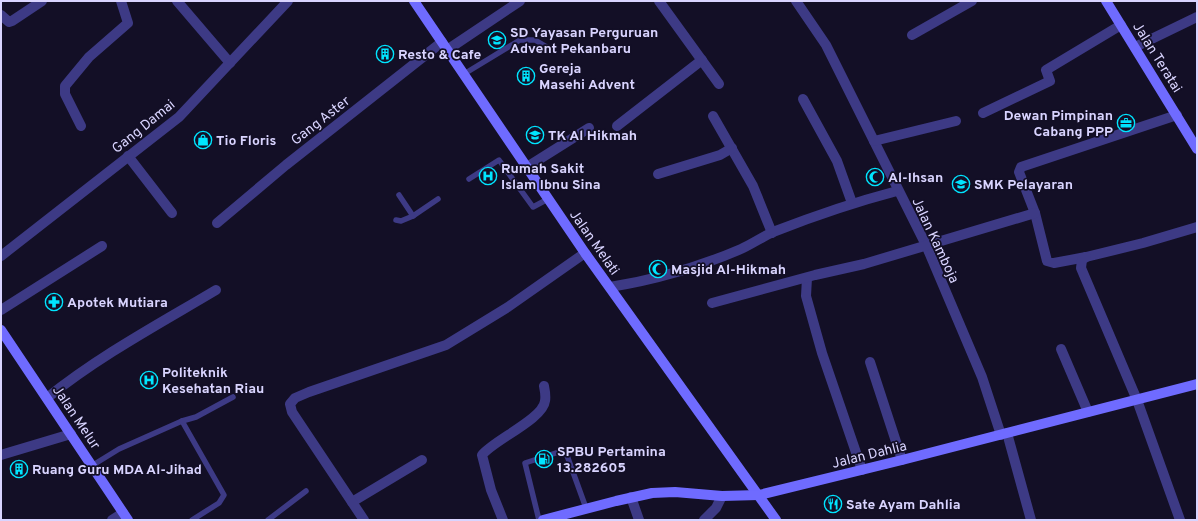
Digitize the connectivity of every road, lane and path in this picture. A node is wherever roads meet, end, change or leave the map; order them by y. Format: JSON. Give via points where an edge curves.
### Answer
{"nodes":[{"id":1,"x":42,"y":1,"type":"edge"},
{"id":2,"x":121,"y":1,"type":"edge"},
{"id":3,"x":177,"y":1,"type":"edge"},
{"id":4,"x":288,"y":1,"type":"edge"},
{"id":5,"x":414,"y":1,"type":"edge"},
{"id":6,"x":520,"y":1,"type":"edge"},
{"id":7,"x":659,"y":1,"type":"edge"},
{"id":8,"x":796,"y":1,"type":"edge"},
{"id":9,"x":972,"y":1,"type":"edge"},
{"id":10,"x":1106,"y":1,"type":"edge"},
{"id":11,"x":1,"y":15,"type":"edge"},
{"id":12,"x":1197,"y":16,"type":"edge"},
{"id":13,"x":1120,"y":25,"type":"junction"},
{"id":14,"x":912,"y":35,"type":"dead end"},
{"id":15,"x":444,"y":46,"type":"junction"},
{"id":16,"x":1135,"y":47,"type":"junction"},
{"id":17,"x":552,"y":50,"type":"dead end"},
{"id":18,"x":702,"y":60,"type":"junction"},
{"id":19,"x":230,"y":63,"type":"junction"},
{"id":20,"x":464,"y":74,"type":"junction"},
{"id":21,"x":719,"y":84,"type":"dead end"},
{"id":22,"x":803,"y":99,"type":"dead end"},
{"id":23,"x":983,"y":113,"type":"dead end"},
{"id":24,"x":1178,"y":115,"type":"junction"},
{"id":25,"x":713,"y":116,"type":"dead end"},
{"id":26,"x":956,"y":121,"type":"dead end"},
{"id":27,"x":81,"y":126,"type":"dead end"},
{"id":28,"x":617,"y":126,"type":"dead end"},
{"id":29,"x":589,"y":128,"type":"dead end"},
{"id":30,"x":874,"y":141,"type":"junction"},
{"id":31,"x":732,"y":148,"type":"junction"},
{"id":32,"x":1197,"y":148,"type":"edge"},
{"id":33,"x":128,"y":156,"type":"junction"},
{"id":34,"x":527,"y":167,"type":"junction"},
{"id":35,"x":658,"y":174,"type":"dead end"},
{"id":36,"x":469,"y":179,"type":"dead end"},
{"id":37,"x":897,"y":191,"type":"junction"},
{"id":38,"x":399,"y":195,"type":"dead end"},
{"id":39,"x":438,"y":199,"type":"dead end"},
{"id":40,"x":548,"y":199,"type":"junction"},
{"id":41,"x":852,"y":203,"type":"junction"},
{"id":42,"x":172,"y":213,"type":"dead end"},
{"id":43,"x":1035,"y":213,"type":"junction"},
{"id":44,"x":413,"y":216,"type":"junction"},
{"id":45,"x":396,"y":220,"type":"dead end"},
{"id":46,"x":217,"y":222,"type":"dead end"},
{"id":47,"x":1197,"y":227,"type":"edge"},
{"id":48,"x":772,"y":233,"type":"junction"},
{"id":49,"x":926,"y":245,"type":"junction"},
{"id":50,"x":102,"y":246,"type":"dead end"},
{"id":51,"x":585,"y":253,"type":"junction"},
{"id":52,"x":1,"y":256,"type":"edge"},
{"id":53,"x":1086,"y":257,"type":"junction"},
{"id":54,"x":807,"y":278,"type":"junction"},
{"id":55,"x":610,"y":287,"type":"junction"},
{"id":56,"x":216,"y":290,"type":"dead end"},
{"id":57,"x":712,"y":303,"type":"dead end"},
{"id":58,"x":1,"y":310,"type":"edge"},
{"id":59,"x":1,"y":330,"type":"edge"},
{"id":60,"x":1061,"y":349,"type":"dead end"},
{"id":61,"x":870,"y":362,"type":"dead end"},
{"id":62,"x":1197,"y":384,"type":"edge"},
{"id":63,"x":544,"y":386,"type":"dead end"},
{"id":64,"x":232,"y":397,"type":"dead end"},
{"id":65,"x":47,"y":398,"type":"junction"},
{"id":66,"x":1137,"y":400,"type":"junction"},
{"id":67,"x":1088,"y":412,"type":"junction"},
{"id":68,"x":182,"y":421,"type":"junction"},
{"id":69,"x":71,"y":434,"type":"junction"},
{"id":70,"x":1004,"y":434,"type":"junction"},
{"id":71,"x":1,"y":455,"type":"edge"},
{"id":72,"x":422,"y":460,"type":"dead end"},
{"id":73,"x":902,"y":460,"type":"junction"},
{"id":74,"x":93,"y":465,"type":"junction"},
{"id":75,"x":862,"y":470,"type":"junction"},
{"id":76,"x":306,"y":491,"type":"dead end"},
{"id":77,"x":759,"y":495,"type":"junction"},
{"id":78,"x":722,"y":496,"type":"junction"},
{"id":79,"x":631,"y":497,"type":"junction"},
{"id":80,"x":352,"y":502,"type":"junction"},
{"id":81,"x":586,"y":508,"type":"junction"},
{"id":82,"x":126,"y":516,"type":"edge"},
{"id":83,"x":112,"y":520,"type":"edge"},
{"id":84,"x":192,"y":520,"type":"edge"},
{"id":85,"x":268,"y":520,"type":"edge"},
{"id":86,"x":364,"y":520,"type":"edge"},
{"id":87,"x":503,"y":520,"type":"edge"},
{"id":88,"x":539,"y":520,"type":"edge"},
{"id":89,"x":543,"y":520,"type":"edge"},
{"id":90,"x":639,"y":520,"type":"edge"},
{"id":91,"x":704,"y":520,"type":"edge"},
{"id":92,"x":776,"y":520,"type":"edge"},
{"id":93,"x":1031,"y":520,"type":"edge"},
{"id":94,"x":1180,"y":520,"type":"edge"}],
"edges":[{"from":1,"to":11,"type":"street","via":[[12,21],[9,22]]},
{"from":2,"to":27,"type":"street","via":[[128,23],[89,57],[65,86],[65,94]]},
{"from":3,"to":19,"type":"street"},
{"from":4,"to":19,"type":"street","name":"Gang Damai"},
{"from":5,"to":15,"type":"street","name":"Jalan Melati"},
{"from":6,"to":15,"type":"street","name":"Gang Aster"},
{"from":7,"to":18,"type":"street"},
{"from":8,"to":30,"type":"street","name":"Jalan Kamboja","via":[[826,45]]},
{"from":9,"to":14,"type":"street"},
{"from":10,"to":13,"type":"street","name":"Jalan Teratai"},
{"from":12,"to":16,"type":"street"},
{"from":13,"to":16,"type":"street","name":"Jalan Teratai"},
{"from":13,"to":23,"type":"street","via":[[1046,70],[1050,81]]},
{"from":15,"to":20,"type":"street","name":"Jalan Melati"},
{"from":15,"to":46,"type":"street","name":"Gang Aster","via":[[281,169]]},
{"from":16,"to":24,"type":"street","name":"Jalan Teratai"},
{"from":17,"to":20,"type":"lane","via":[[535,40],[520,40]]},
{"from":18,"to":21,"type":"street"},
{"from":18,"to":28,"type":"street"},
{"from":19,"to":33,"type":"street","name":"Gang Damai","via":[[179,117]]},
{"from":20,"to":34,"type":"street","name":"Jalan Melati"},
{"from":22,"to":41,"type":"street","via":[[837,162]]},
{"from":24,"to":32,"type":"street","name":"Jalan Teratai"},
{"from":24,"to":43,"type":"street","via":[[1021,167],[1019,172]]},
{"from":25,"to":31,"type":"street"},
{"from":26,"to":30,"type":"street"},
{"from":29,"to":34,"type":"street"},
{"from":30,"to":37,"type":"street","name":"Jalan Kamboja"},
{"from":31,"to":35,"type":"street","via":[[720,155]]},
{"from":31,"to":48,"type":"street","via":[[753,186]]},
{"from":33,"to":42,"type":"street"},
{"from":33,"to":52,"type":"street","name":"Gang Damai"},
{"from":34,"to":40,"type":"street","name":"Jalan Melati"},
{"from":36,"to":40,"type":"lane","via":[[499,160],[533,207]]},
{"from":37,"to":41,"type":"street"},
{"from":37,"to":49,"type":"street","name":"Jalan Kamboja"},
{"from":38,"to":44,"type":"lane"},
{"from":39,"to":44,"type":"lane"},
{"from":40,"to":51,"type":"street","name":"Jalan Melati"},
{"from":41,"to":48,"type":"street"},
{"from":43,"to":49,"type":"street"},
{"from":43,"to":53,"type":"street","via":[[1047,261],[1054,263]]},
{"from":44,"to":45,"type":"lane","via":[[401,222]]},
{"from":47,"to":53,"type":"street","via":[[1142,244]]},
{"from":48,"to":55,"type":"street","via":[[714,260],[643,282]]},
{"from":49,"to":54,"type":"street"},
{"from":49,"to":70,"type":"street","name":"Jalan Kamboja"},
{"from":50,"to":58,"type":"street"},
{"from":51,"to":55,"type":"street","name":"Jalan Melati"},
{"from":51,"to":80,"type":"street","via":[[508,307],[446,344],[295,398],[290,404],[292,412]]},
{"from":53,"to":66,"type":"street","via":[[1082,260],[1082,268]]},
{"from":54,"to":57,"type":"street"},
{"from":54,"to":75,"type":"street","via":[[806,296],[822,353]]},
{"from":55,"to":77,"type":"street","name":"Jalan Melati"},
{"from":56,"to":65,"type":"street","via":[[66,382]]},
{"from":59,"to":65,"type":"street","name":"Jalan Melur"},
{"from":60,"to":67,"type":"street"},
{"from":61,"to":73,"type":"street"},
{"from":62,"to":66,"type":"street","name":"Jalan Dahlia"},
{"from":63,"to":87,"type":"street","via":[[545,403],[541,410],[482,455],[490,490]]},
{"from":64,"to":68,"type":"lane","via":[[196,417]]},
{"from":65,"to":69,"type":"street","name":"Jalan Melur"},
{"from":66,"to":67,"type":"street","name":"Jalan Dahlia"},
{"from":66,"to":94,"type":"street"},
{"from":67,"to":70,"type":"street","name":"Jalan Dahlia"},
{"from":68,"to":74,"type":"lane","via":[[119,449]]},
{"from":68,"to":84,"type":"lane","via":[[224,494],[219,503]]},
{"from":69,"to":71,"type":"street"},
{"from":69,"to":74,"type":"street","name":"Jalan Melur"},
{"from":70,"to":73,"type":"street","name":"Jalan Dahlia"},
{"from":70,"to":93,"type":"street","name":"Jalan Kamboja"},
{"from":72,"to":80,"type":"street"},
{"from":73,"to":75,"type":"street","name":"Jalan Dahlia"},
{"from":74,"to":82,"type":"street","name":"Jalan Melur"},
{"from":75,"to":77,"type":"street","name":"Jalan Dahlia"},
{"from":76,"to":85,"type":"lane"},
{"from":77,"to":78,"type":"street","name":"Jalan Dahlia"},
{"from":77,"to":92,"type":"street","name":"Jalan Melati"},
{"from":78,"to":79,"type":"street","name":"Jalan Dahlia","via":[[675,492]]},
{"from":78,"to":91,"type":"street","via":[[716,508]]},
{"from":79,"to":81,"type":"street","name":"Jalan Dahlia"},
{"from":79,"to":90,"type":"street"},
{"from":80,"to":86,"type":"street"},
{"from":81,"to":88,"type":"lane","via":[[565,450],[525,463]]},
{"from":81,"to":89,"type":"street","name":"Jalan Dahlia"},
{"from":82,"to":83,"type":"street"}]}
